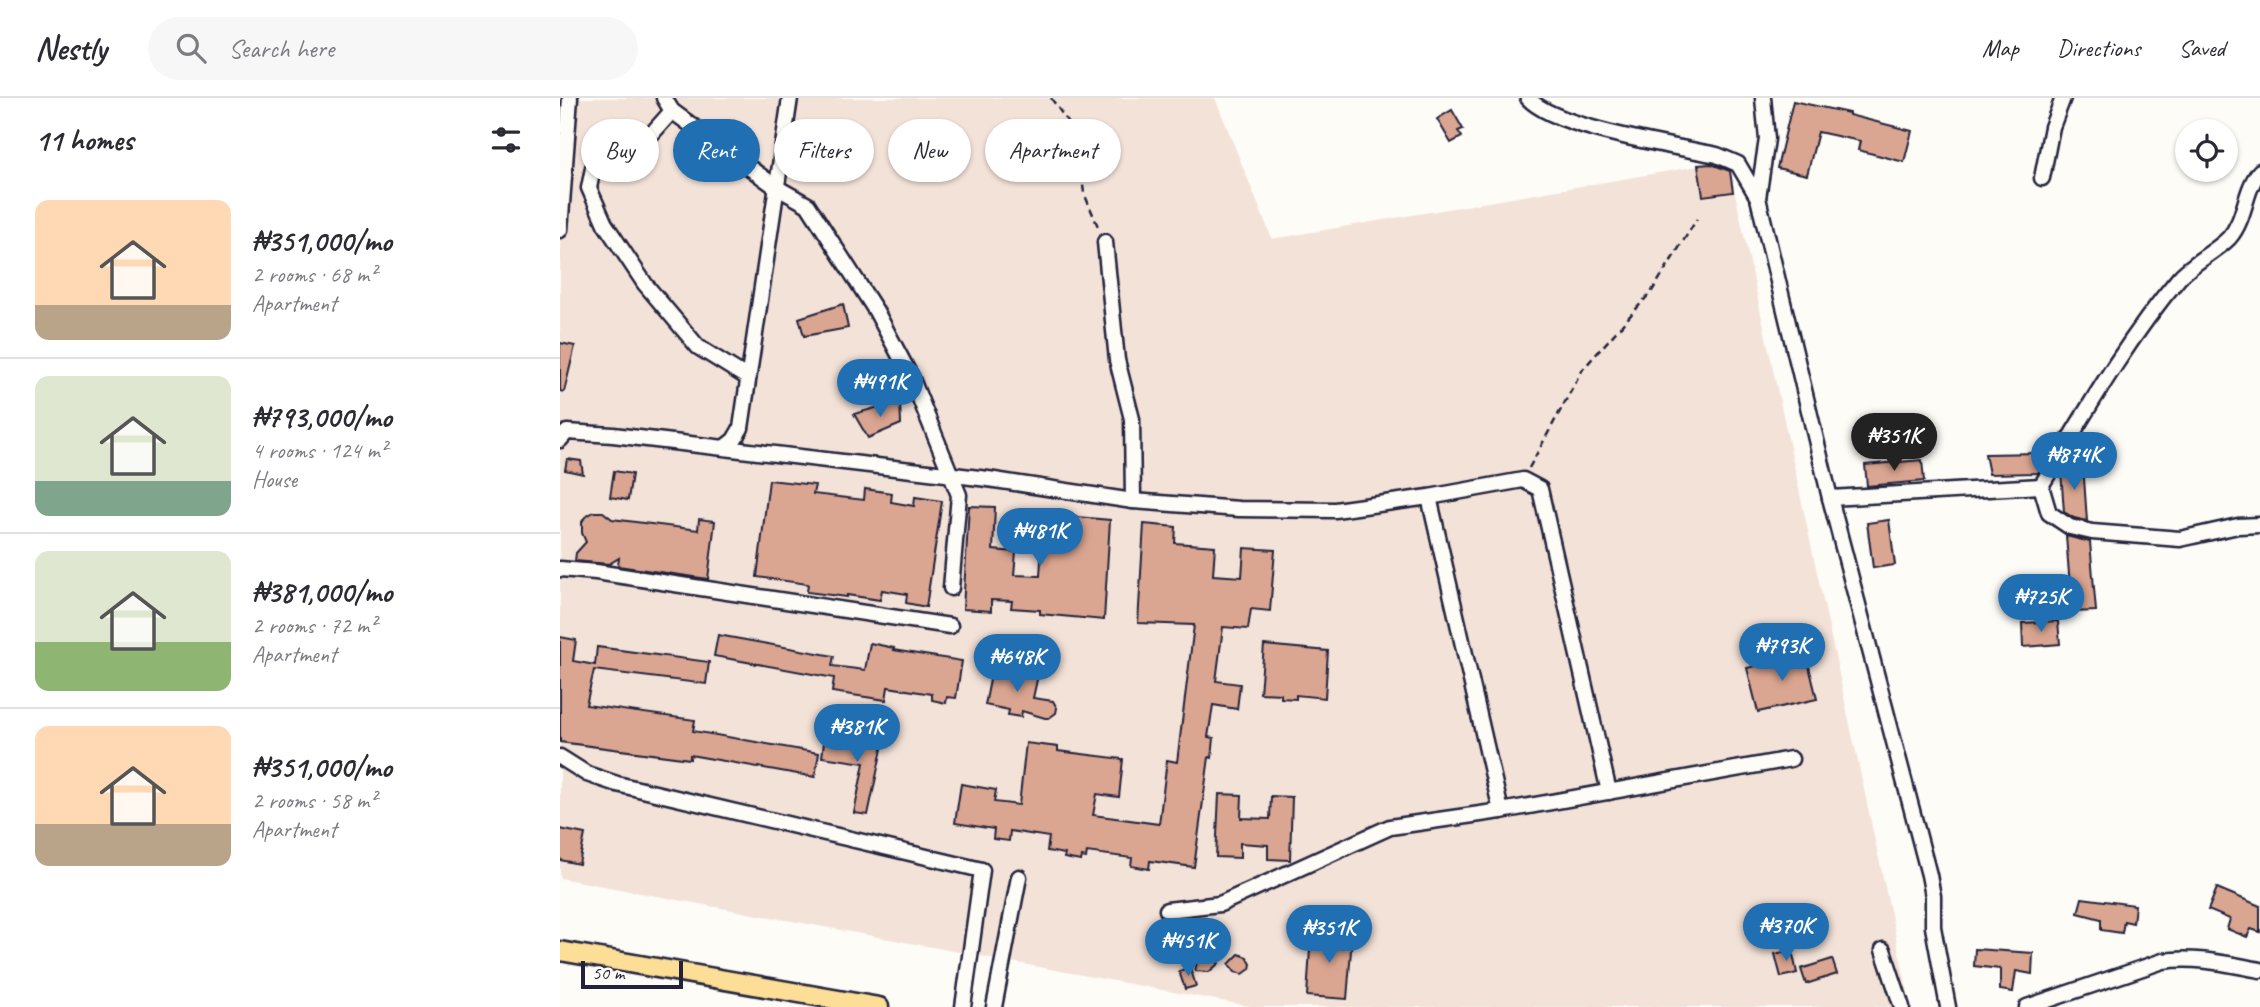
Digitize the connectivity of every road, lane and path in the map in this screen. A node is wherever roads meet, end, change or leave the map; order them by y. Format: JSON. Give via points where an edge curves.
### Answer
{"nodes":[{"id":1,"x":570,"y":98,"type":"edge"},
{"id":2,"x":664,"y":98,"type":"edge"},
{"id":3,"x":790,"y":98,"type":"edge"},
{"id":4,"x":1051,"y":98,"type":"edge"},
{"id":5,"x":1528,"y":98,"type":"edge"},
{"id":6,"x":1763,"y":98,"type":"edge"},
{"id":7,"x":2063,"y":98,"type":"edge"},
{"id":8,"x":672,"y":111,"type":"junction"},
{"id":9,"x":2260,"y":171,"type":"edge"},
{"id":10,"x":2042,"y":178,"type":"dead end"},
{"id":11,"x":776,"y":187,"type":"junction"},
{"id":12,"x":1758,"y":198,"type":"junction"},
{"id":13,"x":1697,"y":219,"type":"dead end"},
{"id":14,"x":560,"y":230,"type":"edge"},
{"id":15,"x":1105,"y":242,"type":"joint"},
{"id":16,"x":748,"y":378,"type":"junction"},
{"id":17,"x":560,"y":440,"type":"edge"},
{"id":18,"x":725,"y":447,"type":"junction"},
{"id":19,"x":952,"y":475,"type":"junction"},
{"id":20,"x":1523,"y":480,"type":"junction"},
{"id":21,"x":2041,"y":486,"type":"junction"},
{"id":22,"x":1429,"y":497,"type":"junction"},
{"id":23,"x":1830,"y":498,"type":"junction"},
{"id":24,"x":1133,"y":500,"type":"junction"},
{"id":25,"x":2260,"y":525,"type":"edge"},
{"id":26,"x":560,"y":569,"type":"edge"},
{"id":27,"x":951,"y":588,"type":"dead end"},
{"id":28,"x":950,"y":626,"type":"dead end"},
{"id":29,"x":560,"y":757,"type":"edge"},
{"id":30,"x":1791,"y":759,"type":"dead end"},
{"id":31,"x":1609,"y":792,"type":"junction"},
{"id":32,"x":1501,"y":811,"type":"junction"},
{"id":33,"x":1019,"y":877,"type":"dead end"},
{"id":34,"x":1167,"y":910,"type":"dead end"},
{"id":35,"x":1883,"y":950,"type":"dead end"},
{"id":36,"x":560,"y":951,"type":"edge"},
{"id":37,"x":2260,"y":970,"type":"edge"},
{"id":38,"x":879,"y":1007,"type":"edge"},
{"id":39,"x":962,"y":1007,"type":"edge"},
{"id":40,"x":994,"y":1007,"type":"edge"},
{"id":41,"x":1902,"y":1007,"type":"edge"},
{"id":42,"x":1948,"y":1007,"type":"edge"},
{"id":43,"x":2027,"y":1007,"type":"edge"}],
"edges":[{"from":1,"to":14,"type":"street"},
{"from":2,"to":8,"type":"street"},
{"from":3,"to":11,"type":"street"},
{"from":4,"to":15,"type":"path","via":[[1076,134],[1084,193]]},
{"from":5,"to":12,"type":"street","via":[[1570,123],[1717,155],[1738,164]]},
{"from":6,"to":12,"type":"street","via":[[1767,139]]},
{"from":7,"to":10,"type":"street"},
{"from":8,"to":11,"type":"street"},
{"from":8,"to":16,"type":"street","via":[[640,148],[598,160],[589,188],[605,224],[645,284],[698,347]]},
{"from":9,"to":21,"type":"street","via":[[2229,238],[2182,275],[2157,306],[2096,394]]},
{"from":11,"to":16,"type":"street"},
{"from":11,"to":19,"type":"street","via":[[808,205],[876,311],[912,379]]},
{"from":12,"to":23,"type":"street"},
{"from":13,"to":20,"type":"path","via":[[1652,291],[1583,369]]},
{"from":15,"to":24,"type":"street","via":[[1117,360],[1132,419]]},
{"from":16,"to":18,"type":"street","via":[[741,428]]},
{"from":17,"to":18,"type":"street","via":[[567,432]]},
{"from":18,"to":19,"type":"street"},
{"from":19,"to":24,"type":"street"},
{"from":19,"to":27,"type":"street","via":[[959,495]]},
{"from":20,"to":22,"type":"street"},
{"from":20,"to":31,"type":"street","via":[[1540,489]]},
{"from":21,"to":23,"type":"street"},
{"from":21,"to":25,"type":"street","via":[[2049,513],[2070,527],[2092,532],[2180,539]]},
{"from":22,"to":24,"type":"street","via":[[1335,510],[1239,509]]},
{"from":22,"to":32,"type":"street"},
{"from":23,"to":42,"type":"street","via":[[1929,876],[1933,928]]},
{"from":26,"to":28,"type":"street"},
{"from":29,"to":39,"type":"street","via":[[587,774],[617,784],[982,870]]},
{"from":30,"to":31,"type":"street"},
{"from":31,"to":32,"type":"street"},
{"from":32,"to":34,"type":"street","via":[[1390,828],[1220,904]]},
{"from":33,"to":40,"type":"street"},
{"from":35,"to":41,"type":"street"},
{"from":36,"to":38,"type":"main road"},
{"from":37,"to":43,"type":"street","via":[[2208,960],[2163,961]]}]}
